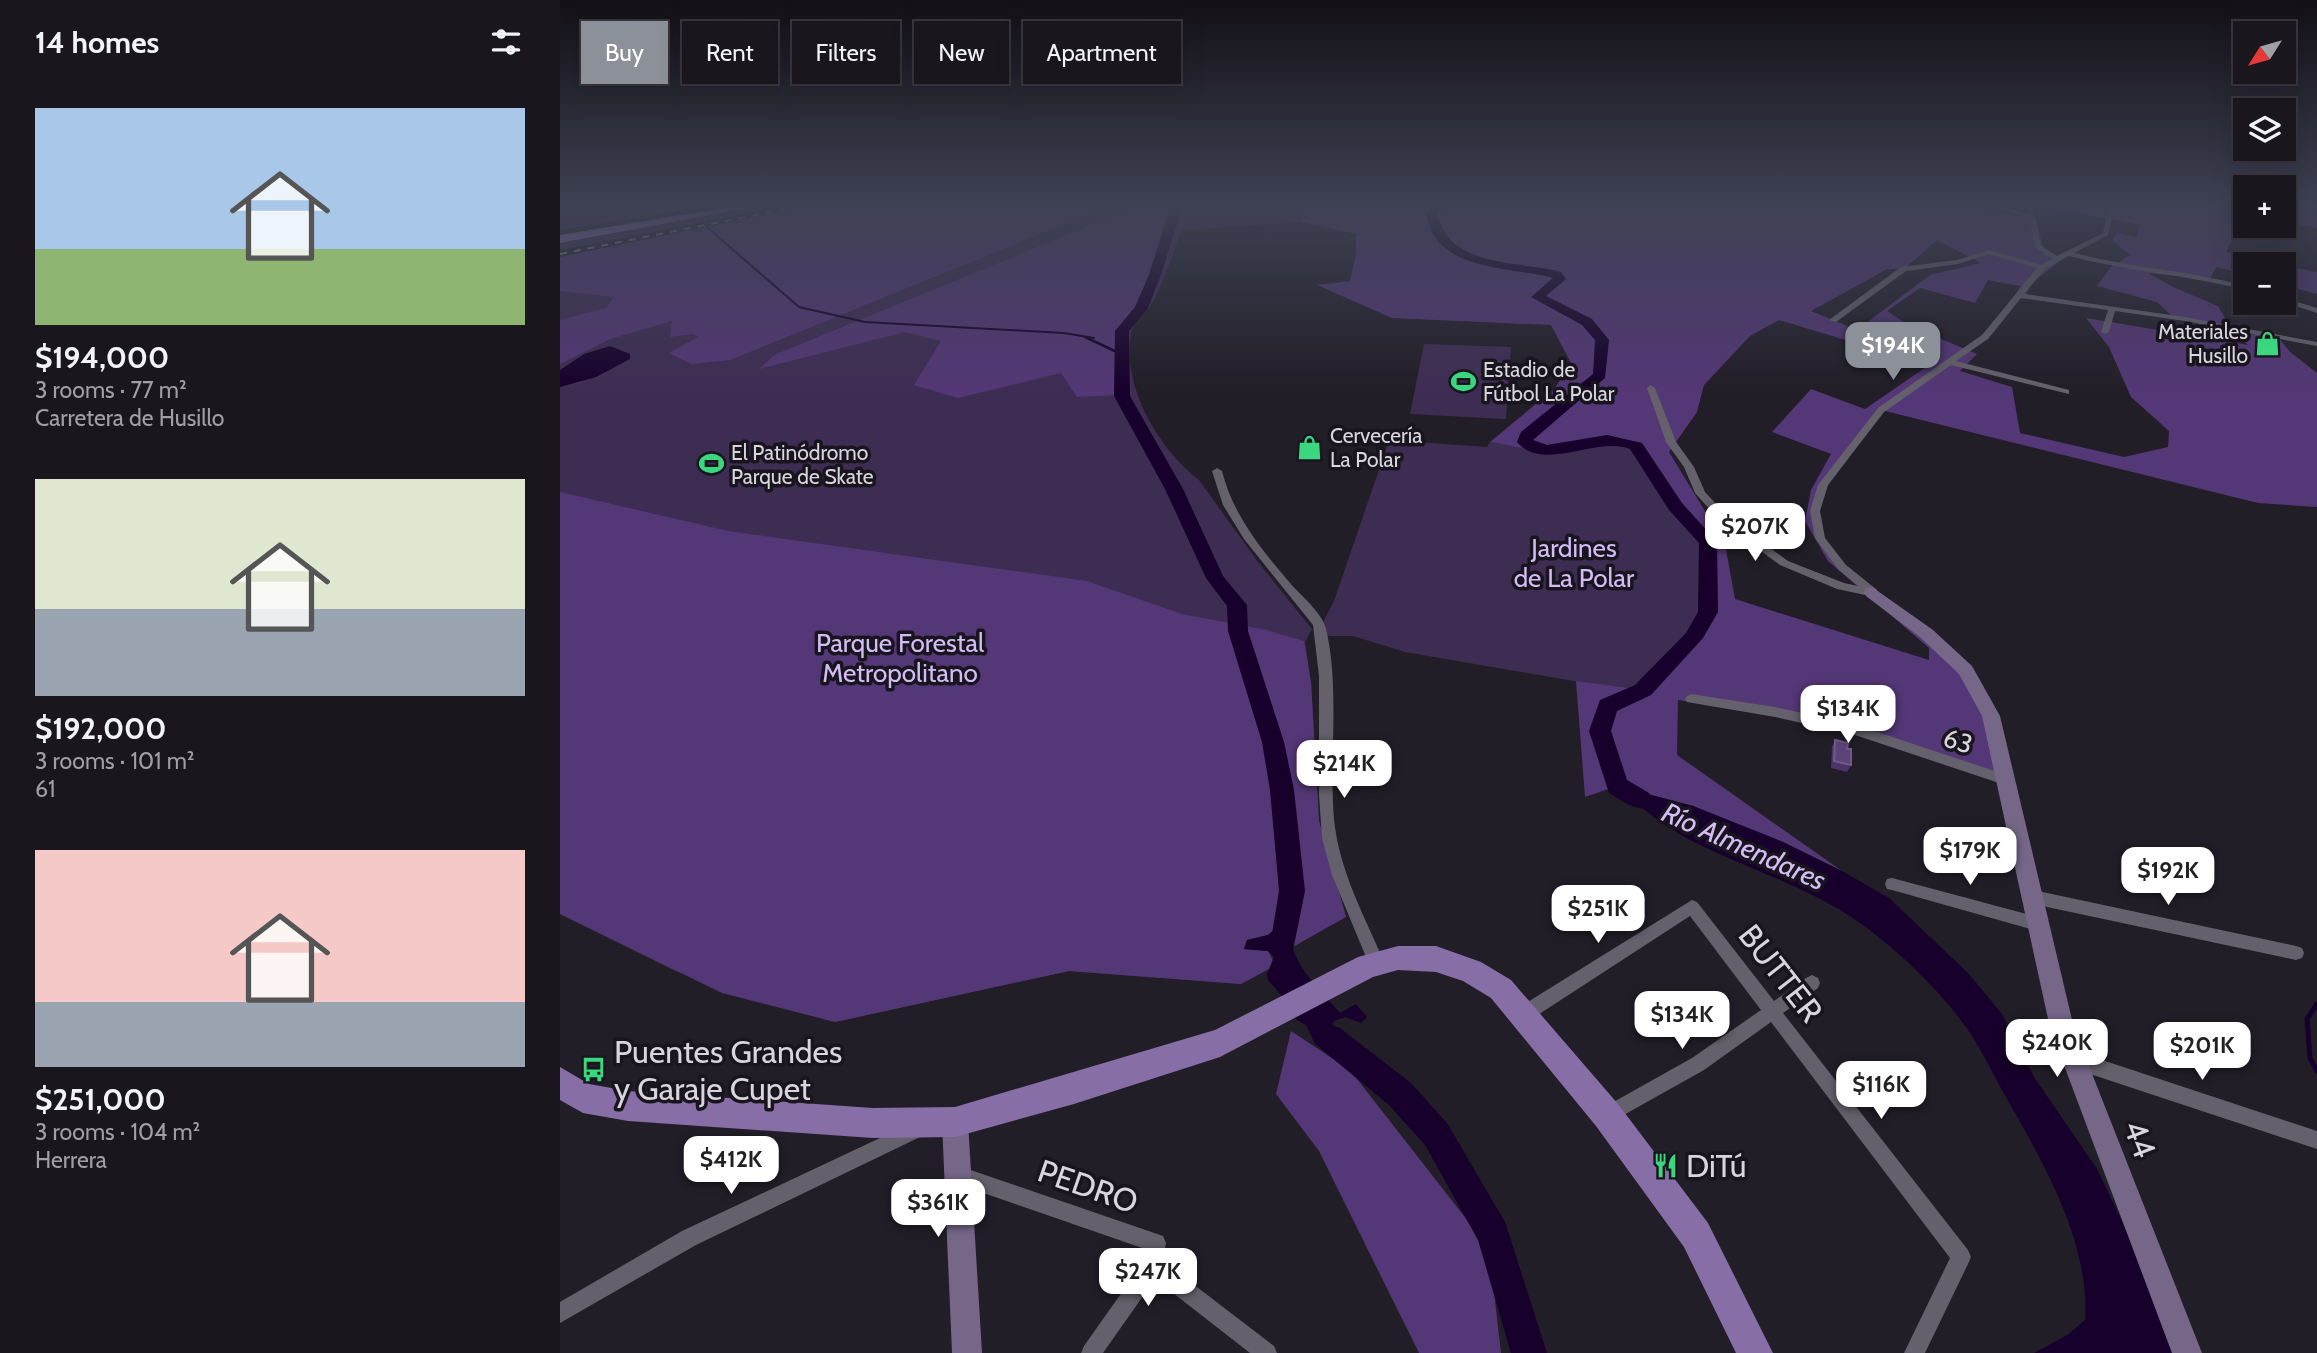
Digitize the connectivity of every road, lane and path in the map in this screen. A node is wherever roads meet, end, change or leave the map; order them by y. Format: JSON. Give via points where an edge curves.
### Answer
{"nodes":[{"id":1,"x":1930,"y":265,"type":"edge"},
{"id":2,"x":2035,"y":265,"type":"edge"},
{"id":3,"x":2045,"y":265,"type":"edge"},
{"id":4,"x":2120,"y":265,"type":"edge"},
{"id":5,"x":2042,"y":267,"type":"junction"},
{"id":6,"x":2233,"y":284,"type":"edge"},
{"id":7,"x":2019,"y":295,"type":"junction"},
{"id":8,"x":2296,"y":304,"type":"edge"},
{"id":9,"x":2112,"y":309,"type":"junction"},
{"id":10,"x":2317,"y":311,"type":"edge"},
{"id":11,"x":1833,"y":320,"type":"dead end"},
{"id":12,"x":2105,"y":332,"type":"dead end"},
{"id":13,"x":2317,"y":344,"type":"edge"},
{"id":14,"x":1951,"y":362,"type":"junction"},
{"id":15,"x":1651,"y":388,"type":"dead end"},
{"id":16,"x":2066,"y":392,"type":"dead end"},
{"id":17,"x":1217,"y":471,"type":"dead end"},
{"id":18,"x":1872,"y":592,"type":"junction"},
{"id":19,"x":1691,"y":699,"type":"dead end"},
{"id":20,"x":2008,"y":780,"type":"junction"},
{"id":21,"x":1892,"y":884,"type":"dead end"},
{"id":22,"x":2033,"y":897,"type":"junction"},
{"id":23,"x":2038,"y":924,"type":"junction"},
{"id":24,"x":2295,"y":953,"type":"dead end"},
{"id":25,"x":1369,"y":967,"type":"junction"},
{"id":26,"x":1812,"y":984,"type":"dead end"},
{"id":27,"x":1773,"y":1012,"type":"junction"},
{"id":28,"x":1524,"y":1014,"type":"junction"},
{"id":29,"x":2074,"y":1059,"type":"junction"},
{"id":30,"x":560,"y":1082,"type":"edge"},
{"id":31,"x":1607,"y":1115,"type":"junction"},
{"id":32,"x":941,"y":1123,"type":"junction"},
{"id":33,"x":2317,"y":1140,"type":"edge"},
{"id":34,"x":959,"y":1175,"type":"junction"},
{"id":35,"x":1156,"y":1244,"type":"joint"},
{"id":36,"x":1153,"y":1265,"type":"junction"},
{"id":37,"x":560,"y":1313,"type":"edge"},
{"id":38,"x":967,"y":1353,"type":"edge"},
{"id":39,"x":1091,"y":1353,"type":"edge"},
{"id":40,"x":1267,"y":1353,"type":"edge"},
{"id":41,"x":1755,"y":1353,"type":"edge"},
{"id":42,"x":1914,"y":1353,"type":"edge"},
{"id":43,"x":2187,"y":1353,"type":"edge"}],
"edges":[{"from":1,"to":11,"type":"street","via":[[1904,269]]},
{"from":2,"to":5,"type":"street"},
{"from":3,"to":5,"type":"street"},
{"from":4,"to":6,"type":"street"},
{"from":5,"to":7,"type":"street"},
{"from":7,"to":9,"type":"street"},
{"from":7,"to":14,"type":"street","via":[[1991,331]]},
{"from":8,"to":10,"type":"street"},
{"from":9,"to":12,"type":"street"},
{"from":9,"to":13,"type":"street"},
{"from":14,"to":16,"type":"street"},
{"from":14,"to":18,"type":"street","via":[[1881,410],[1823,485],[1815,512],[1820,538],[1842,567]]},
{"from":15,"to":18,"type":"street","via":[[1671,442],[1700,493],[1724,519],[1784,563],[1841,586]]},
{"from":17,"to":25,"type":"street","via":[[1233,512],[1321,626],[1327,821]]},
{"from":18,"to":20,"type":"street","name":"44","via":[[1966,670],[1991,716]]},
{"from":19,"to":20,"type":"street","name":"63","via":[[1853,729]]},
{"from":20,"to":22,"type":"street","name":"44"},
{"from":21,"to":23,"type":"street"},
{"from":22,"to":23,"type":"street","name":"44"},
{"from":22,"to":24,"type":"street"},
{"from":23,"to":29,"type":"street","name":"44","via":[[2062,1028]]},
{"from":25,"to":28,"type":"main road","via":[[1419,957],[1452,963],[1500,989]]},
{"from":25,"to":32,"type":"main road","via":[[1251,1028],[1188,1054]]},
{"from":26,"to":27,"type":"street"},
{"from":27,"to":28,"type":"street","name":"BUTTER","via":[[1692,907]]},
{"from":27,"to":31,"type":"street","via":[[1698,1065]]},
{"from":27,"to":42,"type":"street","name":"BUTTER","via":[[1961,1257]]},
{"from":28,"to":31,"type":"main road"},
{"from":29,"to":33,"type":"street"},
{"from":29,"to":43,"type":"street","name":"44"},
{"from":30,"to":32,"type":"main road","via":[[583,1098],[628,1106]]},
{"from":31,"to":41,"type":"main road","via":[[1696,1235]]},
{"from":32,"to":34,"type":"street"},
{"from":32,"to":37,"type":"street","via":[[689,1238]]},
{"from":34,"to":35,"type":"street","name":"PEDRO"},
{"from":34,"to":38,"type":"street"},
{"from":35,"to":36,"type":"street"},
{"from":36,"to":39,"type":"street"},
{"from":36,"to":40,"type":"street"}]}
